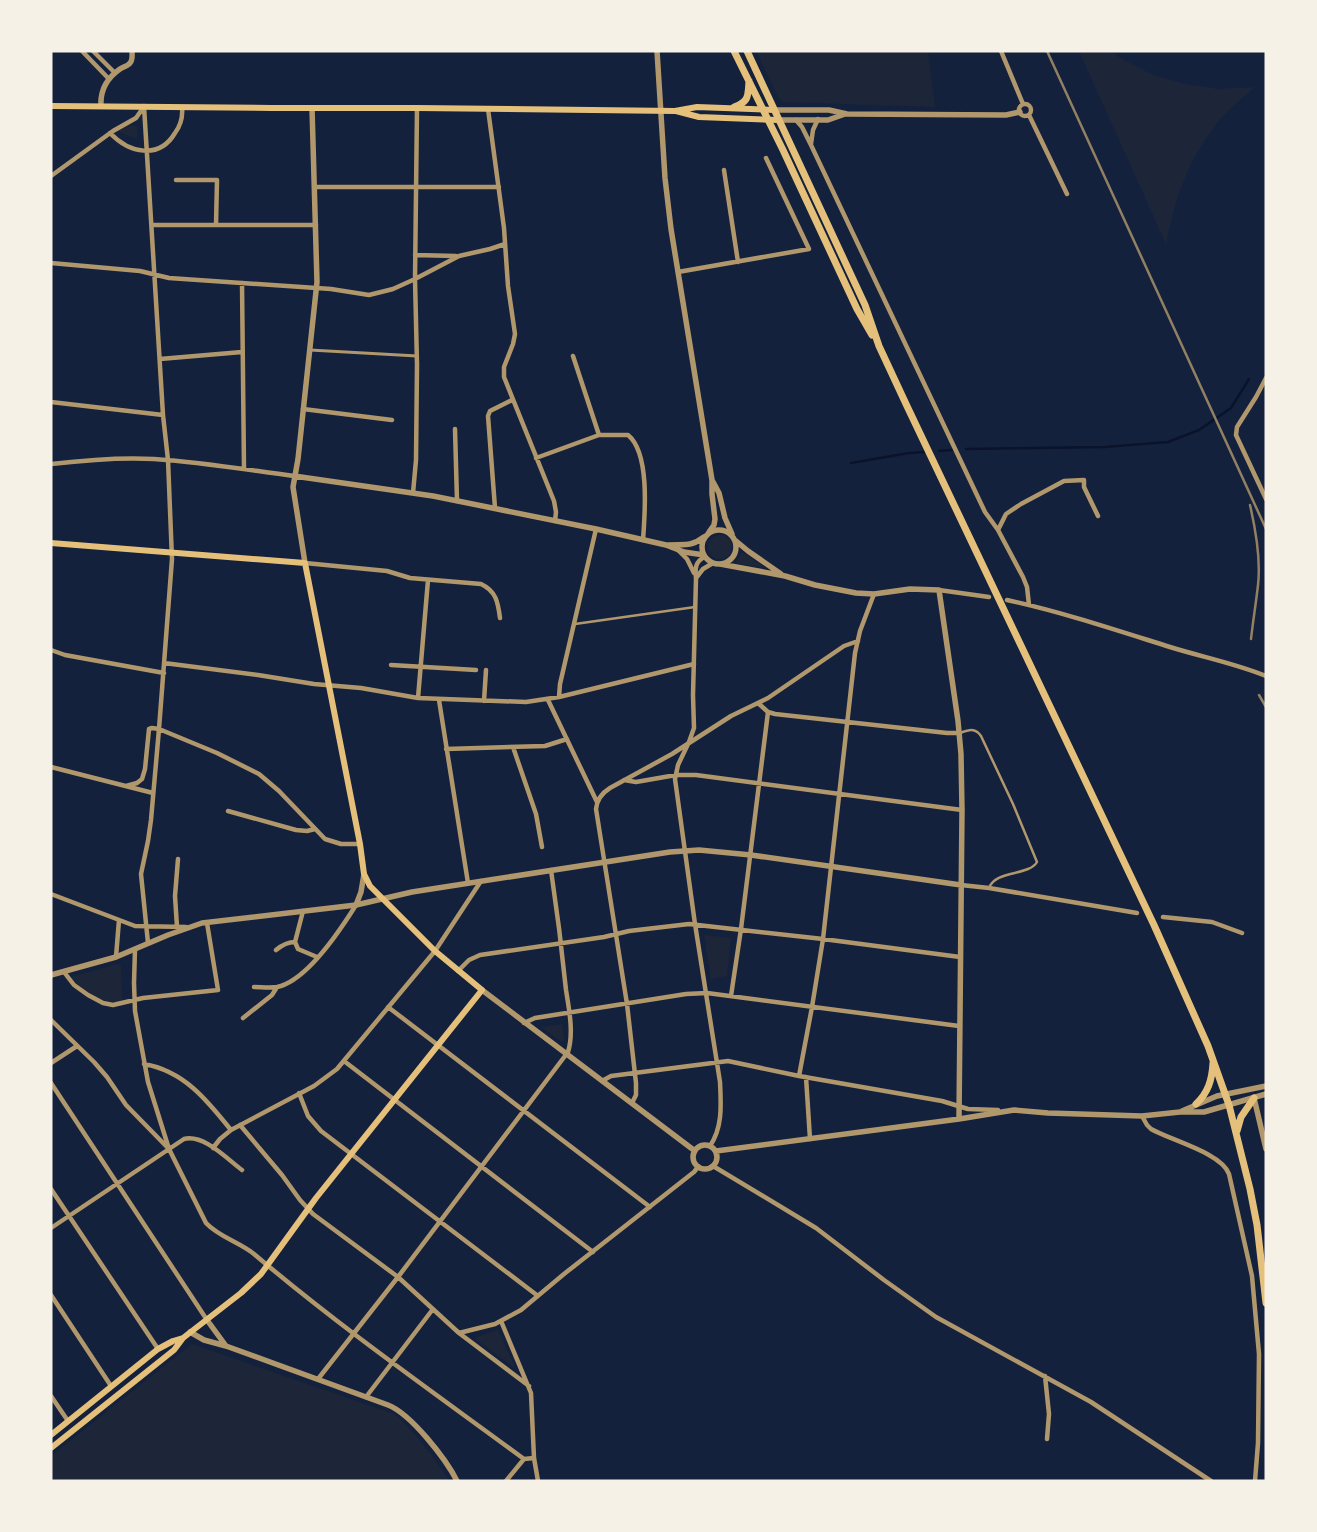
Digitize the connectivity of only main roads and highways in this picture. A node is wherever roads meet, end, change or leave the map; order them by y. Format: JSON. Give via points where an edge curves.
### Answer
{"nodes":[{"id":1,"x":734,"y":51,"type":"edge"},
{"id":2,"x":747,"y":51,"type":"edge"},
{"id":3,"x":749,"y":80,"type":"junction"},
{"id":4,"x":51,"y":106,"type":"edge"},
{"id":5,"x":734,"y":107,"type":"junction"},
{"id":6,"x":763,"y":109,"type":"junction"},
{"id":7,"x":774,"y":110,"type":"junction"},
{"id":8,"x":675,"y":111,"type":"junction"},
{"id":9,"x":768,"y":119,"type":"junction"},
{"id":10,"x":778,"y":120,"type":"junction"},
{"id":11,"x":879,"y":346,"type":"junction"},
{"id":12,"x":51,"y":543,"type":"edge"},
{"id":13,"x":1214,"y":1060,"type":"junction"},
{"id":14,"x":1254,"y":1098,"type":"road end"},
{"id":15,"x":1196,"y":1104,"type":"road end"},
{"id":16,"x":1236,"y":1134,"type":"junction"},
{"id":17,"x":1266,"y":1303,"type":"edge"},
{"id":18,"x":183,"y":1338,"type":"junction"},
{"id":19,"x":51,"y":1435,"type":"edge"},
{"id":20,"x":51,"y":1448,"type":"edge"}],
"edges":[{"from":1,"to":3,"type":"main road"},
{"from":2,"to":7,"type":"main road"},
{"from":3,"to":5,"type":"main road","via":[[746,101]]},
{"from":3,"to":6,"type":"main road"},
{"from":4,"to":8,"type":"main road"},
{"from":5,"to":6,"type":"main road"},
{"from":5,"to":8,"type":"main road","via":[[696,107]]},
{"from":6,"to":7,"type":"main road"},
{"from":6,"to":9,"type":"main road"},
{"from":7,"to":10,"type":"main road"},
{"from":8,"to":9,"type":"main road","via":[[699,117]]},
{"from":9,"to":10,"type":"main road"},
{"from":9,"to":11,"type":"main road","via":[[857,309]]},
{"from":10,"to":11,"type":"main road","via":[[865,305]]},
{"from":11,"to":13,"type":"main road","via":[[1154,925]]},
{"from":12,"to":18,"type":"main road","via":[[305,563],[368,884],[434,951],[482,990],[308,1209],[268,1266],[249,1286]]},
{"from":13,"to":15,"type":"main road","via":[[1208,1090]]},
{"from":13,"to":16,"type":"main road"},
{"from":14,"to":16,"type":"main road","via":[[1241,1117]]},
{"from":16,"to":17,"type":"main road","via":[[1257,1225]]},
{"from":18,"to":19,"type":"main road","via":[[158,1349]]},
{"from":18,"to":20,"type":"main road","via":[[174,1350]]}]}
